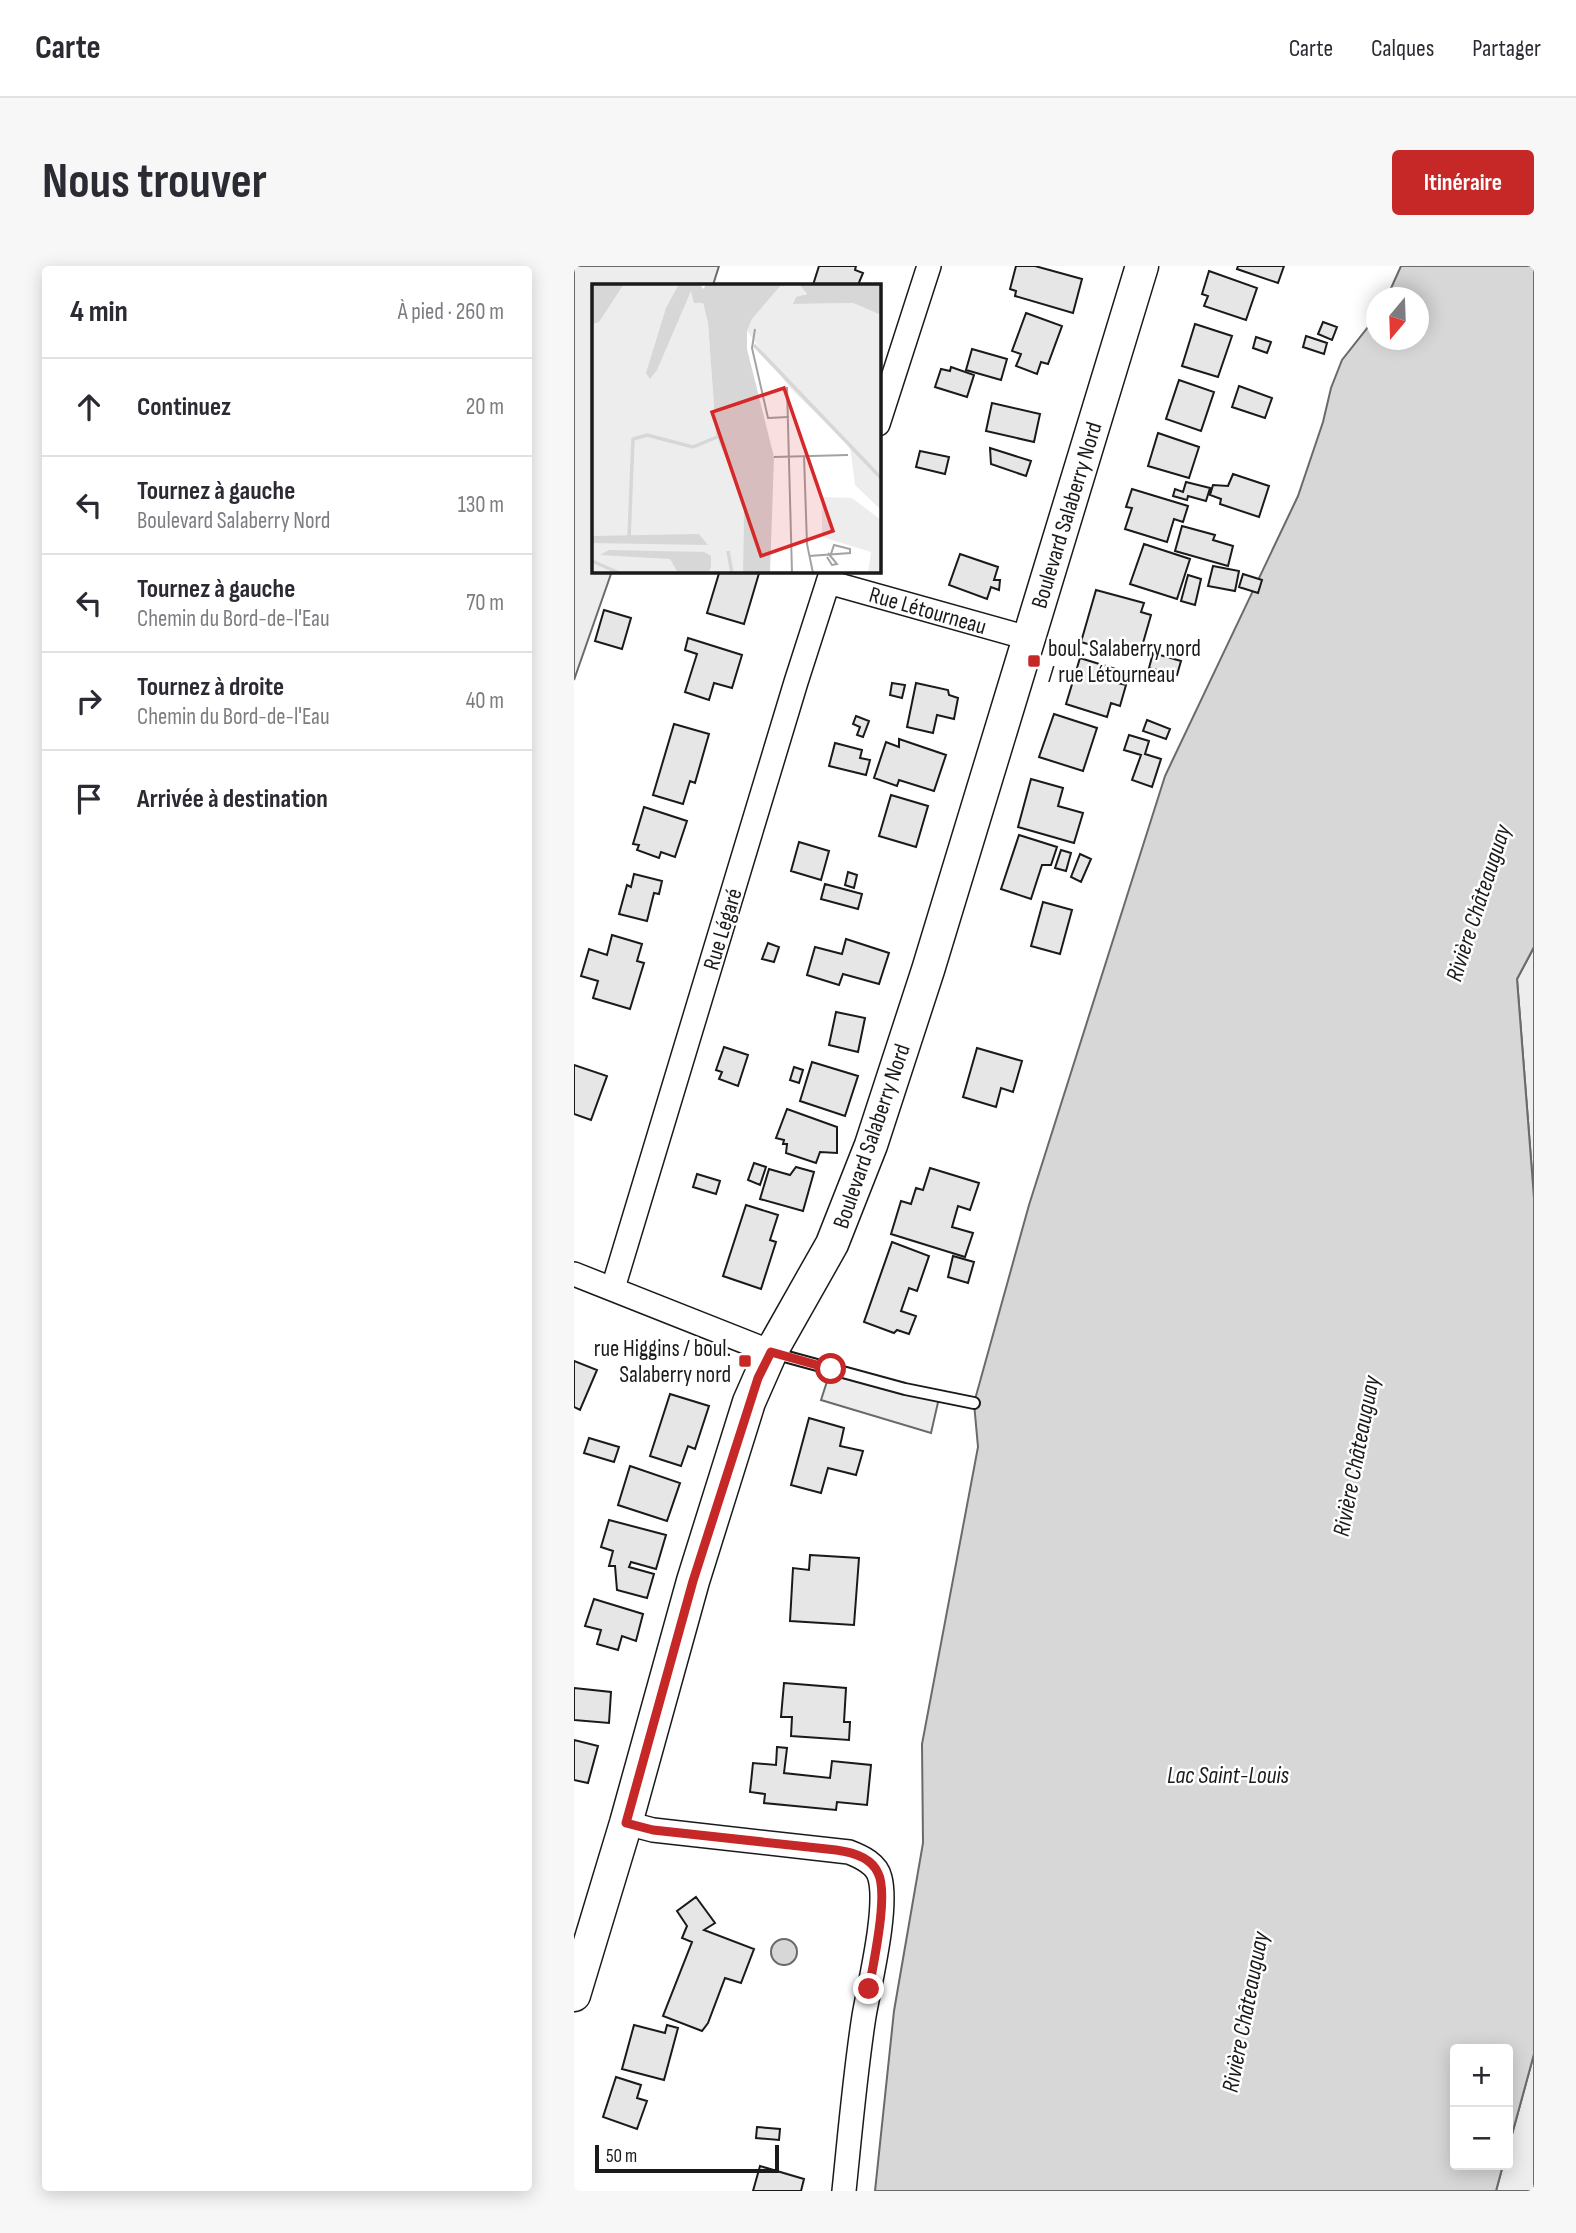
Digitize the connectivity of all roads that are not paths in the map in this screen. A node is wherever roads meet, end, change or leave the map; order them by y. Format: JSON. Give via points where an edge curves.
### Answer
{"nodes":[{"id":1,"x":929,"y":266,"type":"edge"},
{"id":2,"x":1142,"y":266,"type":"edge"},
{"id":3,"x":880,"y":418,"type":"edge"},
{"id":4,"x":830,"y":576,"type":"edge"},
{"id":5,"x":1028,"y":638,"type":"junction"},
{"id":6,"x":574,"y":1274,"type":"edge"},
{"id":7,"x":613,"y":1288,"type":"junction"},
{"id":8,"x":771,"y":1352,"type":"junction"},
{"id":9,"x":974,"y":1403,"type":"dead end"},
{"id":10,"x":626,"y":1823,"type":"junction"},
{"id":11,"x":574,"y":1995,"type":"edge"},
{"id":12,"x":844,"y":2191,"type":"edge"}],
"edges":[{"from":1,"to":3,"type":"street"},
{"from":2,"to":5,"type":"street","name":"Boulevard Salaberry Nord"},
{"from":4,"to":5,"type":"street","name":"Rue Létourneau"},
{"from":4,"to":7,"type":"street","name":"Rue Légaré"},
{"from":5,"to":8,"type":"street","name":"Boulevard Salaberry Nord","via":[[928,970],[860,1176],[832,1244]]},
{"from":6,"to":7,"type":"street"},
{"from":7,"to":8,"type":"street"},
{"from":8,"to":9,"type":"lane"},
{"from":8,"to":10,"type":"street","name":"Boulevard Salaberry Nord","via":[[749,1402],[693,1581]]},
{"from":10,"to":11,"type":"street","name":"Boulevard Salaberry Nord"},
{"from":10,"to":12,"type":"street","via":[[849,1852],[878,1871],[881,1908]]}]}
